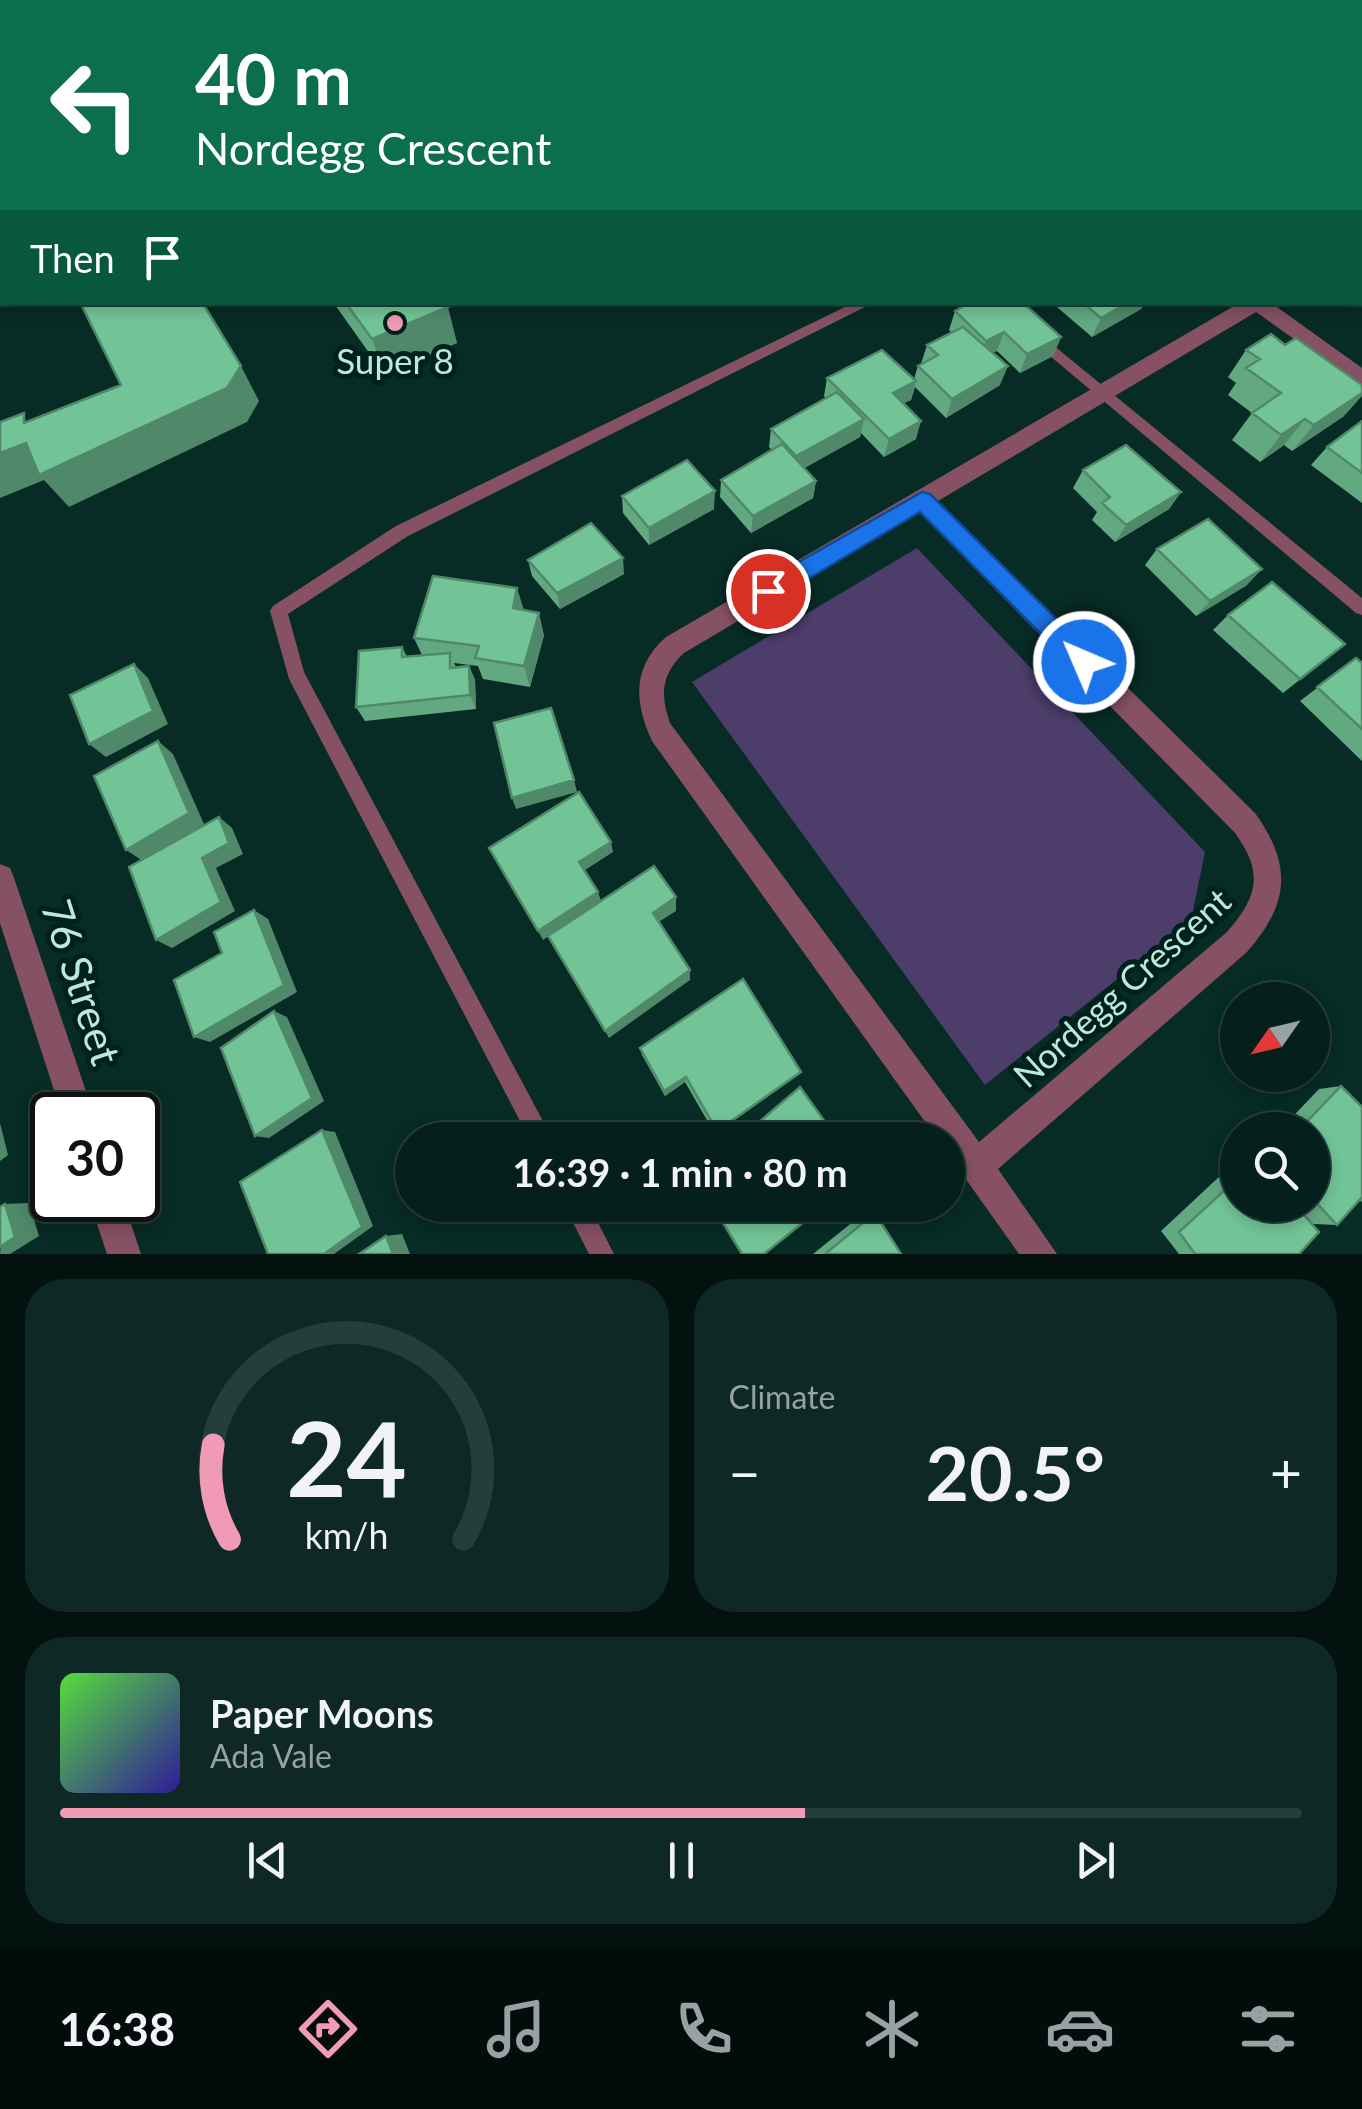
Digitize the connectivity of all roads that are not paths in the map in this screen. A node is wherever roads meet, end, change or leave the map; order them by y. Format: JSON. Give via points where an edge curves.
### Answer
{"nodes":[{"id":1,"x":862,"y":305,"type":"edge"},
{"id":2,"x":1255,"y":305,"type":"edge"},
{"id":3,"x":1261,"y":305,"type":"edge"},
{"id":4,"x":1026,"y":327,"type":"edge"},
{"id":5,"x":1362,"y":379,"type":"edge"},
{"id":6,"x":1101,"y":394,"type":"junction"},
{"id":7,"x":922,"y":500,"type":"junction"},
{"id":8,"x":1362,"y":608,"type":"edge"},
{"id":9,"x":0,"y":878,"type":"edge"},
{"id":10,"x":70,"y":1092,"type":"edge"},
{"id":11,"x":532,"y":1122,"type":"edge"},
{"id":12,"x":976,"y":1166,"type":"junction"},
{"id":13,"x":113,"y":1222,"type":"edge"},
{"id":14,"x":585,"y":1222,"type":"edge"},
{"id":15,"x":124,"y":1254,"type":"edge"},
{"id":16,"x":602,"y":1254,"type":"edge"},
{"id":17,"x":1040,"y":1254,"type":"edge"}],
"edges":[{"from":1,"to":11,"type":"lane","via":[[402,531],[280,611],[295,673]]},
{"from":2,"to":6,"type":"street"},
{"from":3,"to":5,"type":"street"},
{"from":4,"to":6,"type":"lane"},
{"from":6,"to":7,"type":"street"},
{"from":6,"to":8,"type":"lane"},
{"from":7,"to":12,"type":"street","via":[[662,655],[648,698],[661,732]]},
{"from":7,"to":12,"type":"street","name":"Nordegg Crescent","via":[[1245,824],[1259,840],[1268,882],[1267,903],[1237,942]]},
{"from":9,"to":10,"type":"street","name":"76 Street"},
{"from":12,"to":17,"type":"street"},
{"from":13,"to":15,"type":"street"},
{"from":14,"to":16,"type":"lane"}]}
